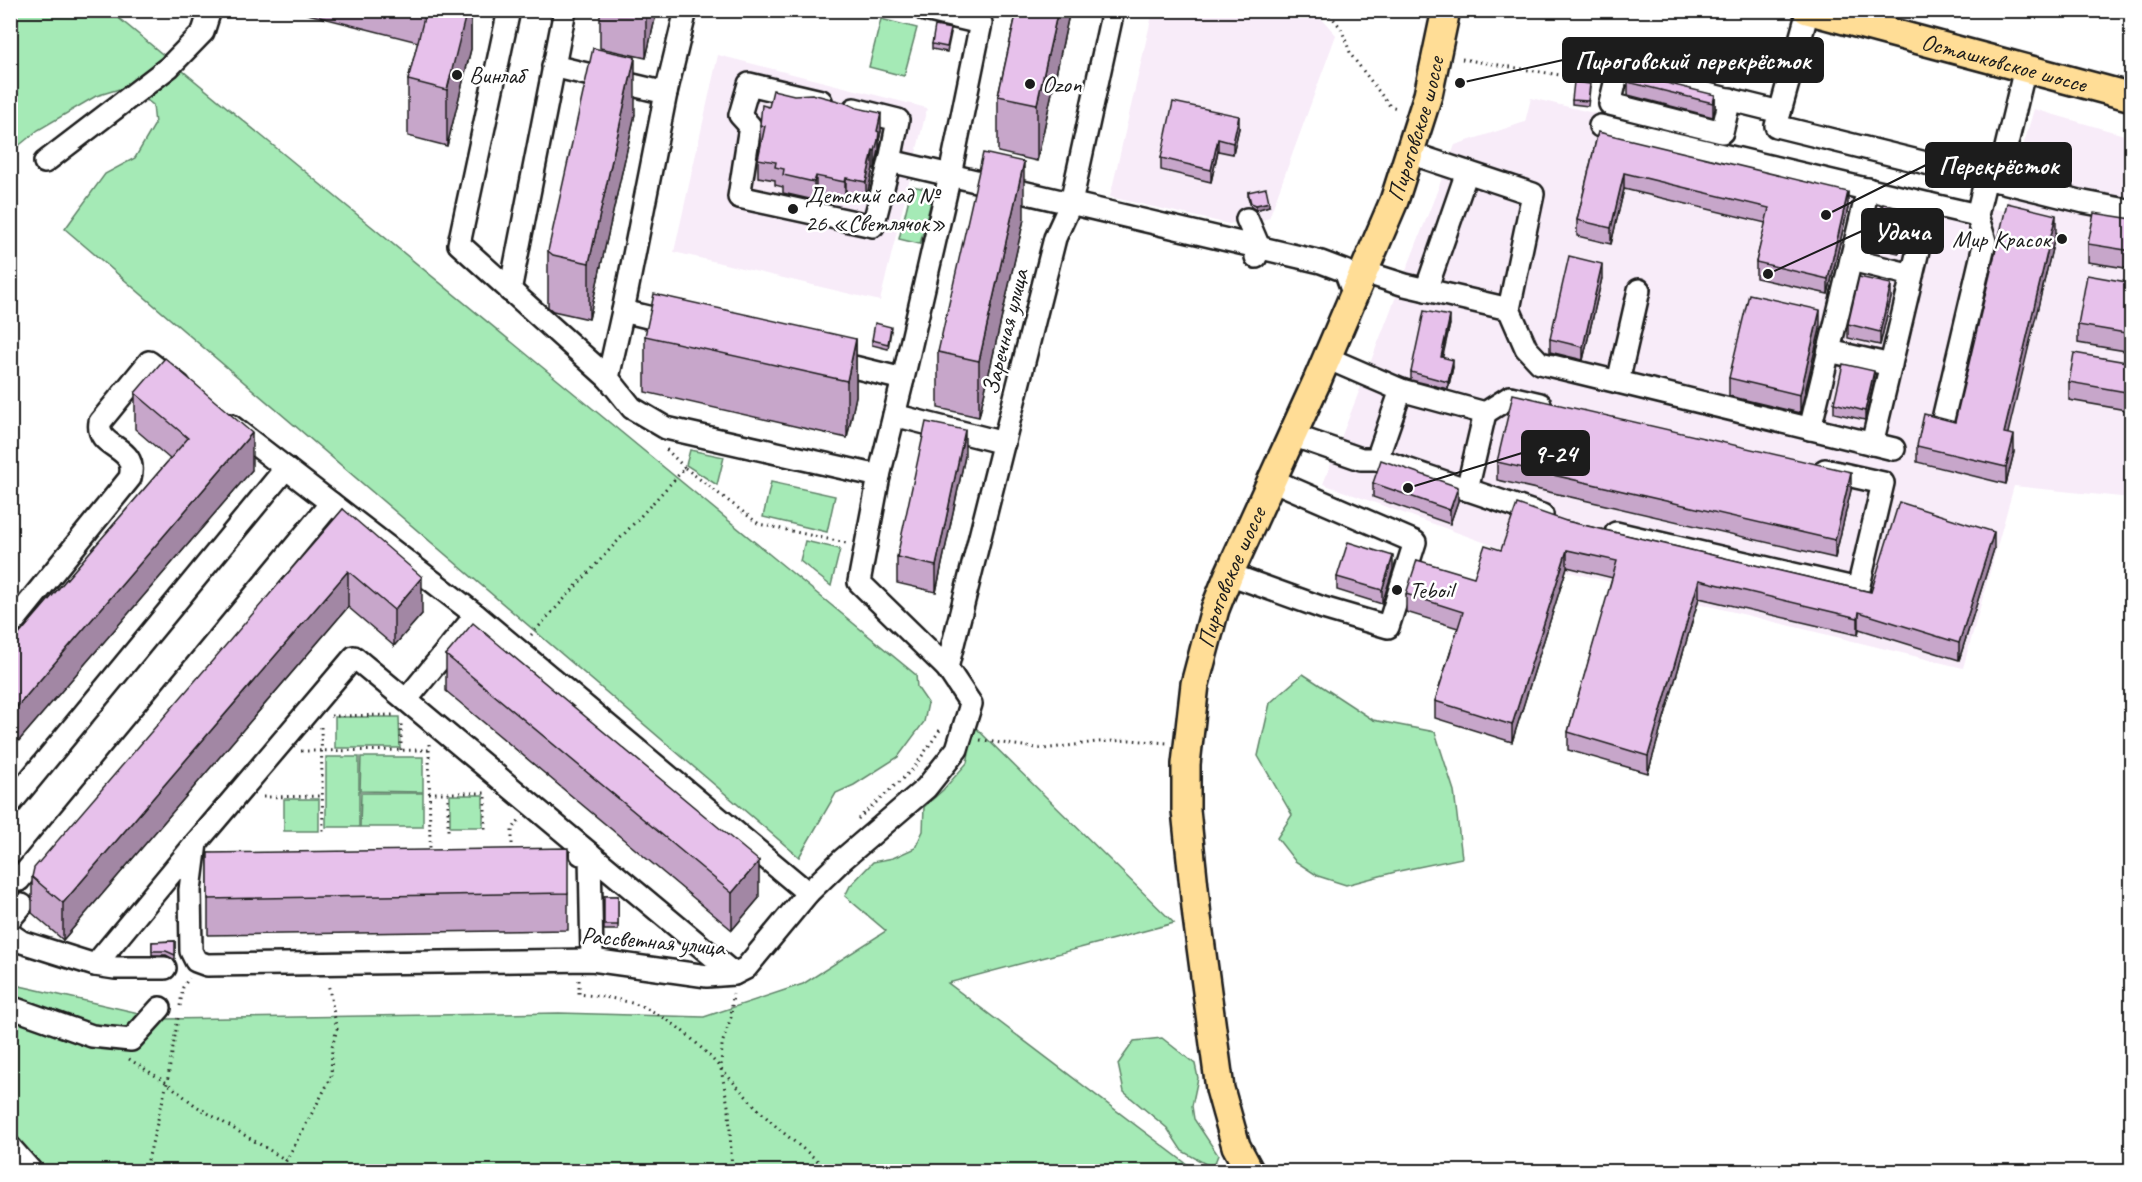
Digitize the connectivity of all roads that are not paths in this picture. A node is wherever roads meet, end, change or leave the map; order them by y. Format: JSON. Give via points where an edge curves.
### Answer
{"nodes":[{"id":1,"x":210,"y":10,"type":"edge"},
{"id":2,"x":509,"y":10,"type":"edge"},
{"id":3,"x":565,"y":10,"type":"edge"},
{"id":4,"x":686,"y":10,"type":"edge"},
{"id":5,"x":925,"y":10,"type":"edge"},
{"id":6,"x":1113,"y":10,"type":"edge"},
{"id":7,"x":1446,"y":10,"type":"edge"},
{"id":8,"x":1820,"y":12,"type":"edge"},
{"id":9,"x":553,"y":66,"type":"junction"},
{"id":10,"x":2025,"y":68,"type":"junction"},
{"id":11,"x":666,"y":93,"type":"junction"},
{"id":12,"x":2132,"y":97,"type":"edge"},
{"id":13,"x":1730,"y":99,"type":"junction"},
{"id":14,"x":1780,"y":112,"type":"junction"},
{"id":15,"x":1600,"y":126,"type":"dead end"},
{"id":16,"x":1410,"y":153,"type":"junction"},
{"id":17,"x":890,"y":161,"type":"junction"},
{"id":18,"x":45,"y":162,"type":"dead end"},
{"id":19,"x":1467,"y":172,"type":"junction"},
{"id":20,"x":951,"y":175,"type":"junction"},
{"id":21,"x":1992,"y":180,"type":"junction"},
{"id":22,"x":1868,"y":189,"type":"junction"},
{"id":23,"x":1071,"y":203,"type":"junction"},
{"id":24,"x":1929,"y":204,"type":"junction"},
{"id":25,"x":2132,"y":211,"type":"edge"},
{"id":26,"x":1977,"y":215,"type":"junction"},
{"id":27,"x":1247,"y":219,"type":"dead end"},
{"id":28,"x":1257,"y":253,"type":"junction"},
{"id":29,"x":1851,"y":260,"type":"junction"},
{"id":30,"x":1332,"y":265,"type":"junction"},
{"id":31,"x":1363,"y":274,"type":"junction"},
{"id":32,"x":1912,"y":275,"type":"junction"},
{"id":33,"x":1426,"y":290,"type":"junction"},
{"id":34,"x":1639,"y":290,"type":"dead end"},
{"id":35,"x":510,"y":291,"type":"junction"},
{"id":36,"x":1509,"y":309,"type":"junction"},
{"id":37,"x":623,"y":311,"type":"junction"},
{"id":38,"x":702,"y":330,"type":"edge"},
{"id":39,"x":1829,"y":351,"type":"junction"},
{"id":40,"x":814,"y":357,"type":"edge"},
{"id":41,"x":1327,"y":358,"type":"junction"},
{"id":42,"x":1891,"y":366,"type":"junction"},
{"id":43,"x":608,"y":378,"type":"junction"},
{"id":44,"x":903,"y":379,"type":"junction"},
{"id":45,"x":1618,"y":382,"type":"junction"},
{"id":46,"x":1401,"y":390,"type":"junction"},
{"id":47,"x":195,"y":397,"type":"edge"},
{"id":48,"x":1557,"y":408,"type":"edge"},
{"id":49,"x":213,"y":411,"type":"edge"},
{"id":50,"x":1485,"y":413,"type":"junction"},
{"id":51,"x":894,"y":415,"type":"junction"},
{"id":52,"x":1942,"y":419,"type":"edge"},
{"id":53,"x":1810,"y":429,"type":"junction"},
{"id":54,"x":1292,"y":435,"type":"junction"},
{"id":55,"x":1004,"y":443,"type":"junction"},
{"id":56,"x":1872,"y":444,"type":"junction"},
{"id":57,"x":1894,"y":449,"type":"dead end"},
{"id":58,"x":1377,"y":459,"type":"junction"},
{"id":59,"x":1801,"y":465,"type":"edge"},
{"id":60,"x":286,"y":468,"type":"junction"},
{"id":61,"x":879,"y":476,"type":"junction"},
{"id":62,"x":1272,"y":480,"type":"junction"},
{"id":63,"x":1467,"y":490,"type":"junction"},
{"id":64,"x":331,"y":503,"type":"junction"},
{"id":65,"x":1561,"y":520,"type":"edge"},
{"id":66,"x":1595,"y":528,"type":"edge"},
{"id":67,"x":1229,"y":574,"type":"junction"},
{"id":68,"x":476,"y":615,"type":"junction"},
{"id":69,"x":10,"y":626,"type":"edge"},
{"id":70,"x":947,"y":668,"type":"junction"},
{"id":71,"x":406,"y":700,"type":"junction"},
{"id":72,"x":10,"y":804,"type":"edge"},
{"id":73,"x":201,"y":854,"type":"junction"},
{"id":74,"x":590,"y":854,"type":"junction"},
{"id":75,"x":557,"y":855,"type":"edge"},
{"id":76,"x":10,"y":872,"type":"edge"},
{"id":77,"x":808,"y":893,"type":"junction"},
{"id":78,"x":10,"y":934,"type":"edge"},
{"id":79,"x":585,"y":960,"type":"junction"},
{"id":80,"x":96,"y":965,"type":"junction"},
{"id":81,"x":165,"y":968,"type":"dead end"},
{"id":82,"x":734,"y":974,"type":"junction"},
{"id":83,"x":10,"y":1007,"type":"edge"},
{"id":84,"x":160,"y":1008,"type":"dead end"},
{"id":85,"x":10,"y":1147,"type":"edge"},
{"id":86,"x":32,"y":1172,"type":"edge"},
{"id":87,"x":1250,"y":1172,"type":"edge"}],
"edges":[{"from":1,"to":18,"type":"street","via":[[203,32],[169,67]]},
{"from":2,"to":35,"type":"street","via":[[459,244]]},
{"from":3,"to":9,"type":"street"},
{"from":4,"to":11,"type":"street"},
{"from":5,"to":20,"type":"street","via":[[981,23]]},
{"from":6,"to":23,"type":"street","name":"Заречная улица"},
{"from":7,"to":16,"type":"main road","name":"Пироговское шоссе","via":[[1428,94]]},
{"from":8,"to":10,"type":"main road","name":"Осташковское шоссе"},
{"from":8,"to":14,"type":"street"},
{"from":9,"to":11,"type":"street"},
{"from":9,"to":35,"type":"street"},
{"from":10,"to":12,"type":"main road","name":"Осташковское шоссе"},
{"from":10,"to":21,"type":"street"},
{"from":11,"to":37,"type":"street"},
{"from":13,"to":13,"type":"street","via":[[1618,71],[1610,104],[1722,132]]},
{"from":13,"to":14,"type":"street"},
{"from":14,"to":21,"type":"street","via":[[1776,126]]},
{"from":15,"to":22,"type":"street"},
{"from":16,"to":19,"type":"street"},
{"from":16,"to":31,"type":"main road","name":"Пироговское шоссе"},
{"from":17,"to":17,"type":"street","via":[[898,120],[749,84],[740,115],[750,126],[739,197],[873,226]]},
{"from":17,"to":20,"type":"street"},
{"from":19,"to":33,"type":"street"},
{"from":19,"to":36,"type":"street","via":[[1533,194]]},
{"from":20,"to":23,"type":"street"},
{"from":20,"to":44,"type":"street"},
{"from":21,"to":25,"type":"street"},
{"from":21,"to":26,"type":"street"},
{"from":22,"to":24,"type":"street"},
{"from":22,"to":29,"type":"street"},
{"from":23,"to":28,"type":"street"},
{"from":23,"to":55,"type":"street","name":"Заречная улица","via":[[1055,238]]},
{"from":24,"to":26,"type":"street"},
{"from":24,"to":32,"type":"street"},
{"from":26,"to":52,"type":"street","via":[[1985,242]]},
{"from":27,"to":28,"type":"street"},
{"from":28,"to":30,"type":"street"},
{"from":29,"to":32,"type":"street"},
{"from":29,"to":39,"type":"street"},
{"from":30,"to":31,"type":"street"},
{"from":30,"to":31,"type":"street","via":[[1359,262]]},
{"from":31,"to":33,"type":"street"},
{"from":31,"to":41,"type":"main road","name":"Пироговское шоссе"},
{"from":32,"to":42,"type":"street"},
{"from":33,"to":36,"type":"street"},
{"from":34,"to":45,"type":"street"},
{"from":35,"to":43,"type":"street"},
{"from":36,"to":45,"type":"street","via":[[1526,348],[1540,363]]},
{"from":37,"to":38,"type":"street"},
{"from":37,"to":43,"type":"street"},
{"from":39,"to":42,"type":"street"},
{"from":39,"to":53,"type":"street"},
{"from":40,"to":44,"type":"street"},
{"from":41,"to":46,"type":"street"},
{"from":41,"to":54,"type":"main road","name":"Пироговское шоссе"},
{"from":42,"to":56,"type":"street"},
{"from":43,"to":61,"type":"street","via":[[632,408],[666,428]]},
{"from":44,"to":51,"type":"street"},
{"from":45,"to":53,"type":"street"},
{"from":46,"to":50,"type":"street"},
{"from":46,"to":58,"type":"street"},
{"from":47,"to":69,"type":"street","via":[[149,362],[100,422],[102,437],[130,459],[130,478]]},
{"from":48,"to":50,"type":"street","via":[[1510,397]]},
{"from":49,"to":60,"type":"street"},
{"from":50,"to":63,"type":"street"},
{"from":51,"to":55,"type":"street"},
{"from":51,"to":61,"type":"street"},
{"from":53,"to":56,"type":"street"},
{"from":54,"to":58,"type":"street","via":[[1361,459]]},
{"from":54,"to":62,"type":"main road","name":"Пироговское шоссе"},
{"from":55,"to":70,"type":"street","name":"Заречная улица"},
{"from":56,"to":57,"type":"street"},
{"from":58,"to":63,"type":"street"},
{"from":59,"to":66,"type":"street","via":[[1883,483],[1858,589]]},
{"from":60,"to":64,"type":"street"},
{"from":60,"to":72,"type":"street"},
{"from":61,"to":70,"type":"street","name":"Рассветная улица","via":[[859,582]]},
{"from":62,"to":67,"type":"main road","name":"Пироговское шоссе"},
{"from":62,"to":67,"type":"street","via":[[1414,542],[1388,627]]},
{"from":63,"to":65,"type":"street"},
{"from":64,"to":68,"type":"street"},
{"from":64,"to":76,"type":"street","via":[[19,880]]},
{"from":67,"to":87,"type":"main road","name":"Пироговское шоссе","via":[[1203,647],[1196,684],[1188,744],[1186,810],[1220,1089],[1236,1146]]},
{"from":68,"to":71,"type":"street"},
{"from":68,"to":77,"type":"street"},
{"from":70,"to":77,"type":"street","name":"Рассветная улица","via":[[971,704],[957,748],[926,788]]},
{"from":71,"to":73,"type":"street","via":[[354,657]]},
{"from":71,"to":74,"type":"street"},
{"from":73,"to":79,"type":"street","name":"Рассветная улица","via":[[190,890],[191,951],[198,962],[207,965]]},
{"from":73,"to":80,"type":"street"},
{"from":74,"to":75,"type":"street"},
{"from":74,"to":79,"type":"street"},
{"from":74,"to":82,"type":"street"},
{"from":77,"to":82,"type":"street","name":"Рассветная улица","via":[[746,968]]},
{"from":78,"to":80,"type":"street","via":[[22,942]]},
{"from":79,"to":82,"type":"street","name":"Рассветная улица","via":[[707,976]]},
{"from":80,"to":81,"type":"street"},
{"from":83,"to":84,"type":"street","via":[[92,1036],[131,1040]]},
{"from":85,"to":86,"type":"street"}]}
